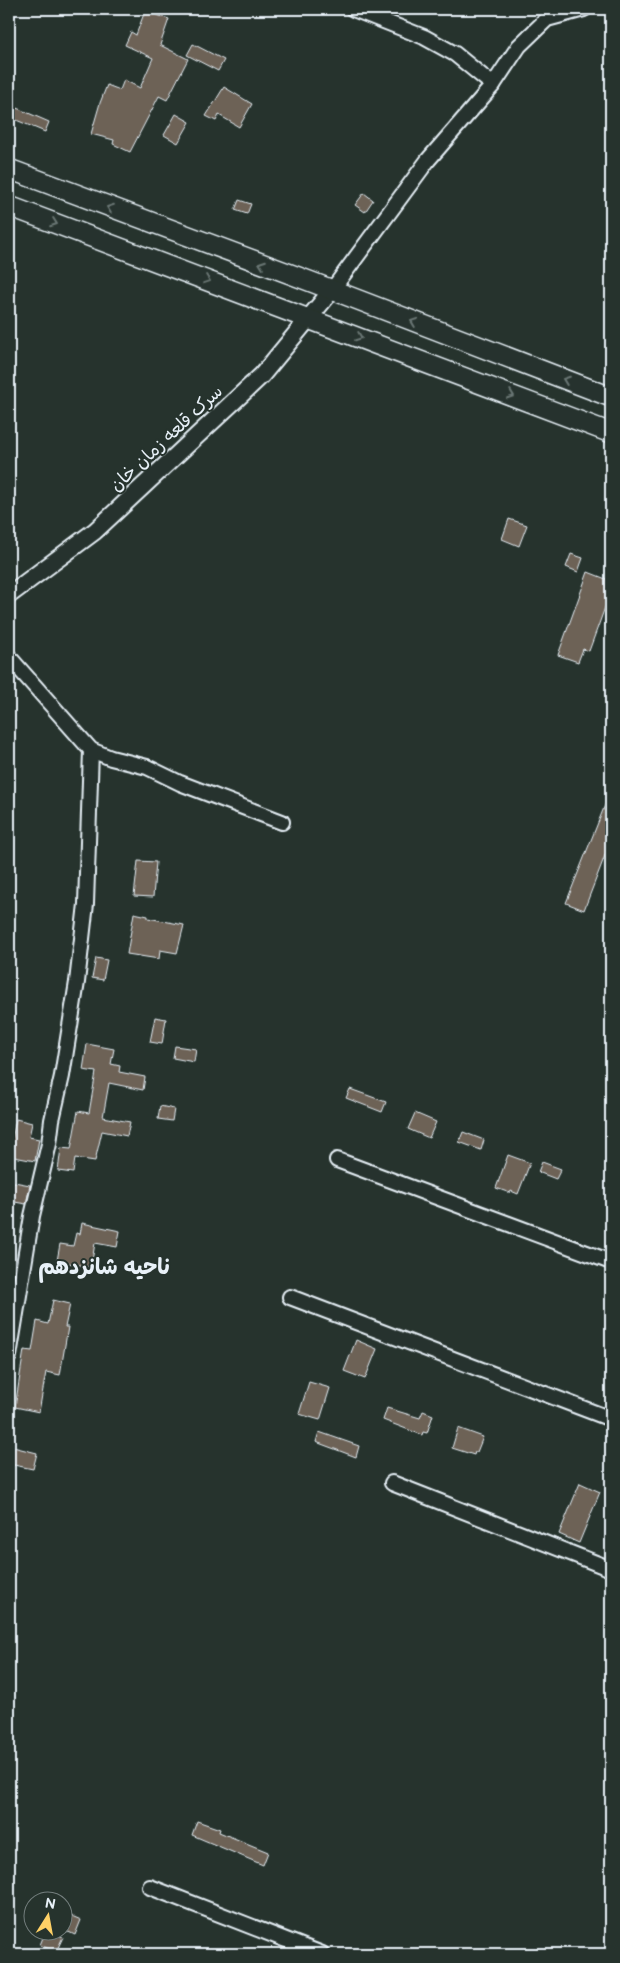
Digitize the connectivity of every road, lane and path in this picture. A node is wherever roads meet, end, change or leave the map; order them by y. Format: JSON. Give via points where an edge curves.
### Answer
{"nodes":[{"id":1,"x":353,"y":9,"type":"edge"},
{"id":2,"x":584,"y":9,"type":"edge"},
{"id":3,"x":493,"y":85,"type":"junction"},
{"id":4,"x":9,"y":169,"type":"edge"},
{"id":5,"x":9,"y":206,"type":"edge"},
{"id":6,"x":332,"y":290,"type":"junction"},
{"id":7,"x":308,"y":318,"type":"junction"},
{"id":8,"x":611,"y":398,"type":"edge"},
{"id":9,"x":611,"y":433,"type":"edge"},
{"id":10,"x":9,"y":595,"type":"edge"},
{"id":11,"x":9,"y":657,"type":"edge"},
{"id":12,"x":91,"y":750,"type":"junction"},
{"id":13,"x":282,"y":822,"type":"dead end"},
{"id":14,"x":337,"y":1160,"type":"dead end"},
{"id":15,"x":611,"y":1262,"type":"edge"},
{"id":16,"x":290,"y":1297,"type":"dead end"},
{"id":17,"x":9,"y":1356,"type":"edge"},
{"id":18,"x":611,"y":1419,"type":"edge"},
{"id":19,"x":392,"y":1483,"type":"dead end"},
{"id":20,"x":611,"y":1568,"type":"edge"},
{"id":21,"x":150,"y":1887,"type":"dead end"},
{"id":22,"x":322,"y":1954,"type":"edge"}],
"edges":[{"from":1,"to":3,"type":"street","via":[[424,37],[456,54]]},
{"from":2,"to":3,"type":"street","via":[[547,20],[519,46]]},
{"from":3,"to":6,"type":"street","via":[[428,160]]},
{"from":6,"to":4,"type":"main road","one_way":true},
{"from":5,"to":7,"type":"main road","one_way":true},
{"from":6,"to":7,"type":"street","name":"سرک قلعه زمان خان"},
{"from":8,"to":6,"type":"main road","one_way":true},
{"from":7,"to":9,"type":"main road","one_way":true},
{"from":7,"to":10,"type":"street","name":"سرک قلعه زمان خان","via":[[262,375],[95,531]]},
{"from":11,"to":12,"type":"street"},
{"from":12,"to":13,"type":"street","via":[[147,767]]},
{"from":12,"to":17,"type":"street","via":[[86,904],[77,982]]},
{"from":14,"to":15,"type":"street"},
{"from":16,"to":18,"type":"street"},
{"from":19,"to":20,"type":"street"},
{"from":21,"to":22,"type":"street"}]}
